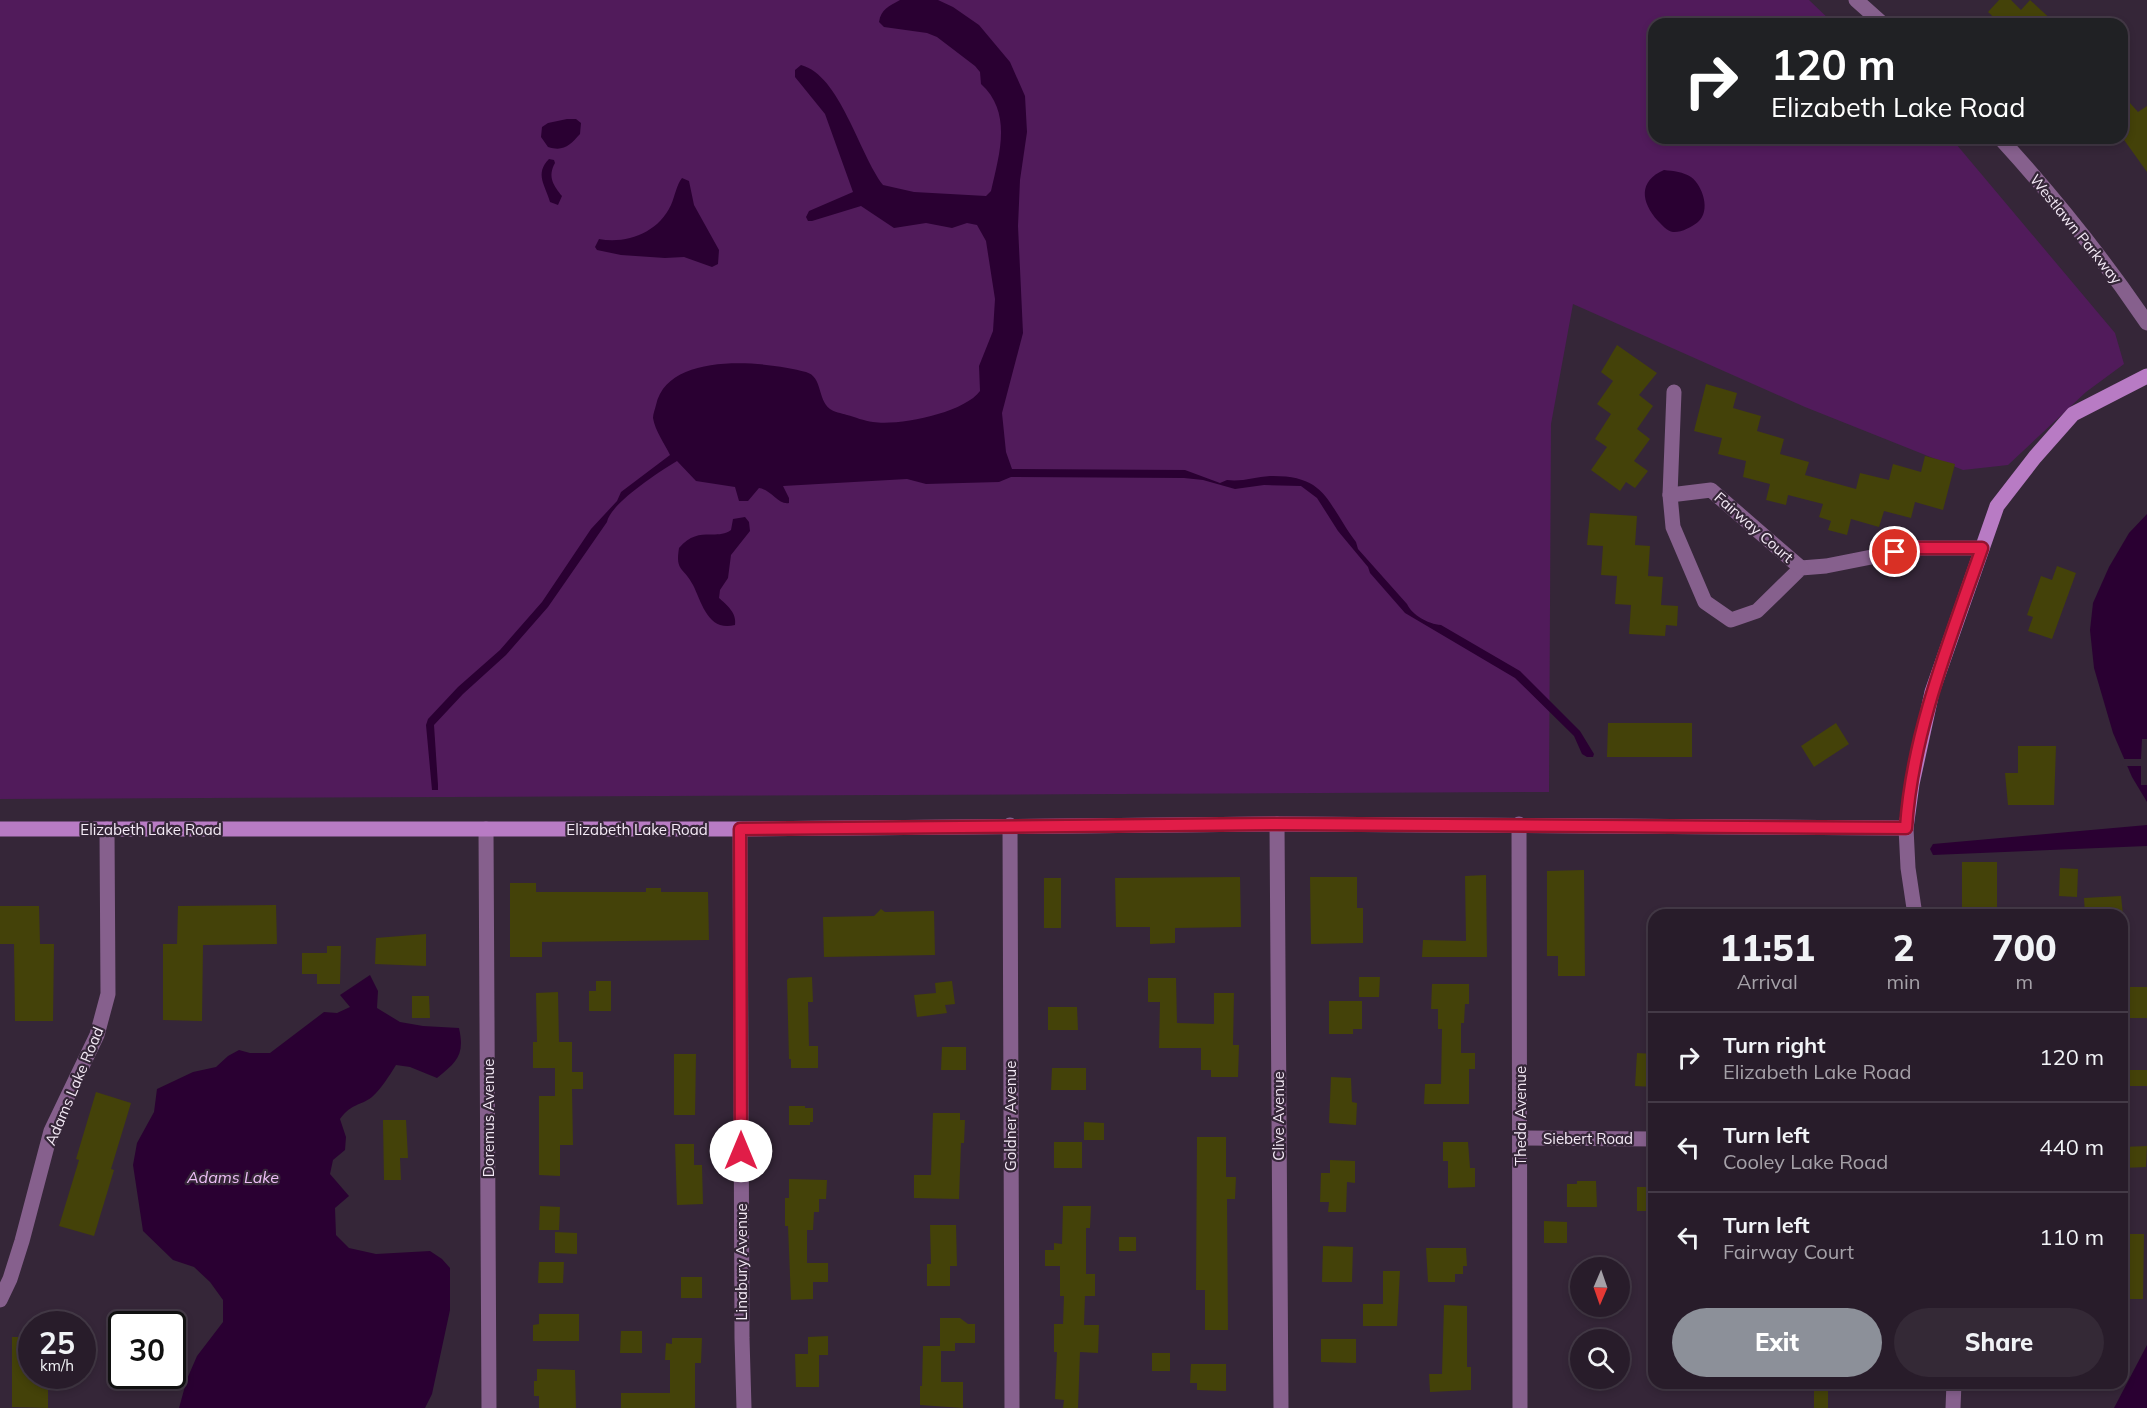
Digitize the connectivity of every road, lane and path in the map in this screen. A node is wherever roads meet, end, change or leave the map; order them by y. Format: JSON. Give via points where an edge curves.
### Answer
{"nodes":[{"id":1,"x":1856,"y":0,"type":"edge"},
{"id":2,"x":1876,"y":18,"type":"edge"},
{"id":3,"x":2005,"y":144,"type":"edge"},
{"id":4,"x":2147,"y":323,"type":"edge"},
{"id":5,"x":2147,"y":375,"type":"edge"},
{"id":6,"x":1674,"y":392,"type":"dead end"},
{"id":7,"x":1670,"y":495,"type":"junction"},
{"id":8,"x":1982,"y":548,"type":"junction"},
{"id":9,"x":1801,"y":568,"type":"junction"},
{"id":10,"x":1277,"y":824,"type":"junction"},
{"id":11,"x":1519,"y":824,"type":"junction"},
{"id":12,"x":1010,"y":825,"type":"junction"},
{"id":13,"x":1906,"y":828,"type":"junction"},
{"id":14,"x":0,"y":829,"type":"edge"},
{"id":15,"x":107,"y":829,"type":"junction"},
{"id":16,"x":486,"y":829,"type":"junction"},
{"id":17,"x":740,"y":829,"type":"junction"},
{"id":18,"x":1914,"y":909,"type":"edge"},
{"id":19,"x":1521,"y":1138,"type":"junction"},
{"id":20,"x":1648,"y":1138,"type":"edge"},
{"id":21,"x":0,"y":1300,"type":"edge"},
{"id":22,"x":1954,"y":1389,"type":"edge"},
{"id":23,"x":489,"y":1408,"type":"edge"},
{"id":24,"x":744,"y":1408,"type":"edge"},
{"id":25,"x":1012,"y":1408,"type":"edge"},
{"id":26,"x":1281,"y":1408,"type":"edge"},
{"id":27,"x":1520,"y":1408,"type":"edge"},
{"id":28,"x":1953,"y":1408,"type":"edge"}],
"edges":[{"from":1,"to":2,"type":"street"},
{"from":3,"to":4,"type":"street","name":"Westlawn Parkway","via":[[2120,283]]},
{"from":5,"to":8,"type":"main road","via":[[2073,414],[1997,506]]},
{"from":6,"to":7,"type":"street","name":"Fairway Court"},
{"from":7,"to":9,"type":"street","name":"Fairway Court","via":[[1711,490]]},
{"from":7,"to":9,"type":"street","name":"Fairway Court","via":[[1673,527],[1705,602],[1731,620],[1757,611]]},
{"from":8,"to":9,"type":"street","name":"Fairway Court","via":[[1917,548]]},
{"from":8,"to":13,"type":"main road","via":[[1932,692],[1911,784]]},
{"from":10,"to":11,"type":"main road","name":"Elizabeth Lake Road"},
{"from":10,"to":12,"type":"main road","name":"Elizabeth Lake Road"},
{"from":10,"to":26,"type":"street","name":"Clive Avenue"},
{"from":11,"to":13,"type":"main road","name":"Elizabeth Lake Road"},
{"from":11,"to":19,"type":"street","name":"Theda Avenue"},
{"from":12,"to":17,"type":"main road","name":"Elizabeth Lake Road"},
{"from":12,"to":25,"type":"street","name":"Goldner Avenue"},
{"from":13,"to":18,"type":"street"},
{"from":14,"to":15,"type":"main road","name":"Elizabeth Lake Road"},
{"from":15,"to":16,"type":"main road","name":"Elizabeth Lake Road"},
{"from":15,"to":21,"type":"street","name":"Adams Lake Road","via":[[108,994],[98,1035],[51,1131],[22,1241]]},
{"from":16,"to":17,"type":"main road","name":"Elizabeth Lake Road"},
{"from":16,"to":23,"type":"street","name":"Doremus Avenue"},
{"from":17,"to":24,"type":"street","name":"Linabury Avenue"},
{"from":19,"to":20,"type":"street","name":"Siebert Road"},
{"from":19,"to":27,"type":"street","name":"Theda Avenue"},
{"from":22,"to":28,"type":"street"}]}
